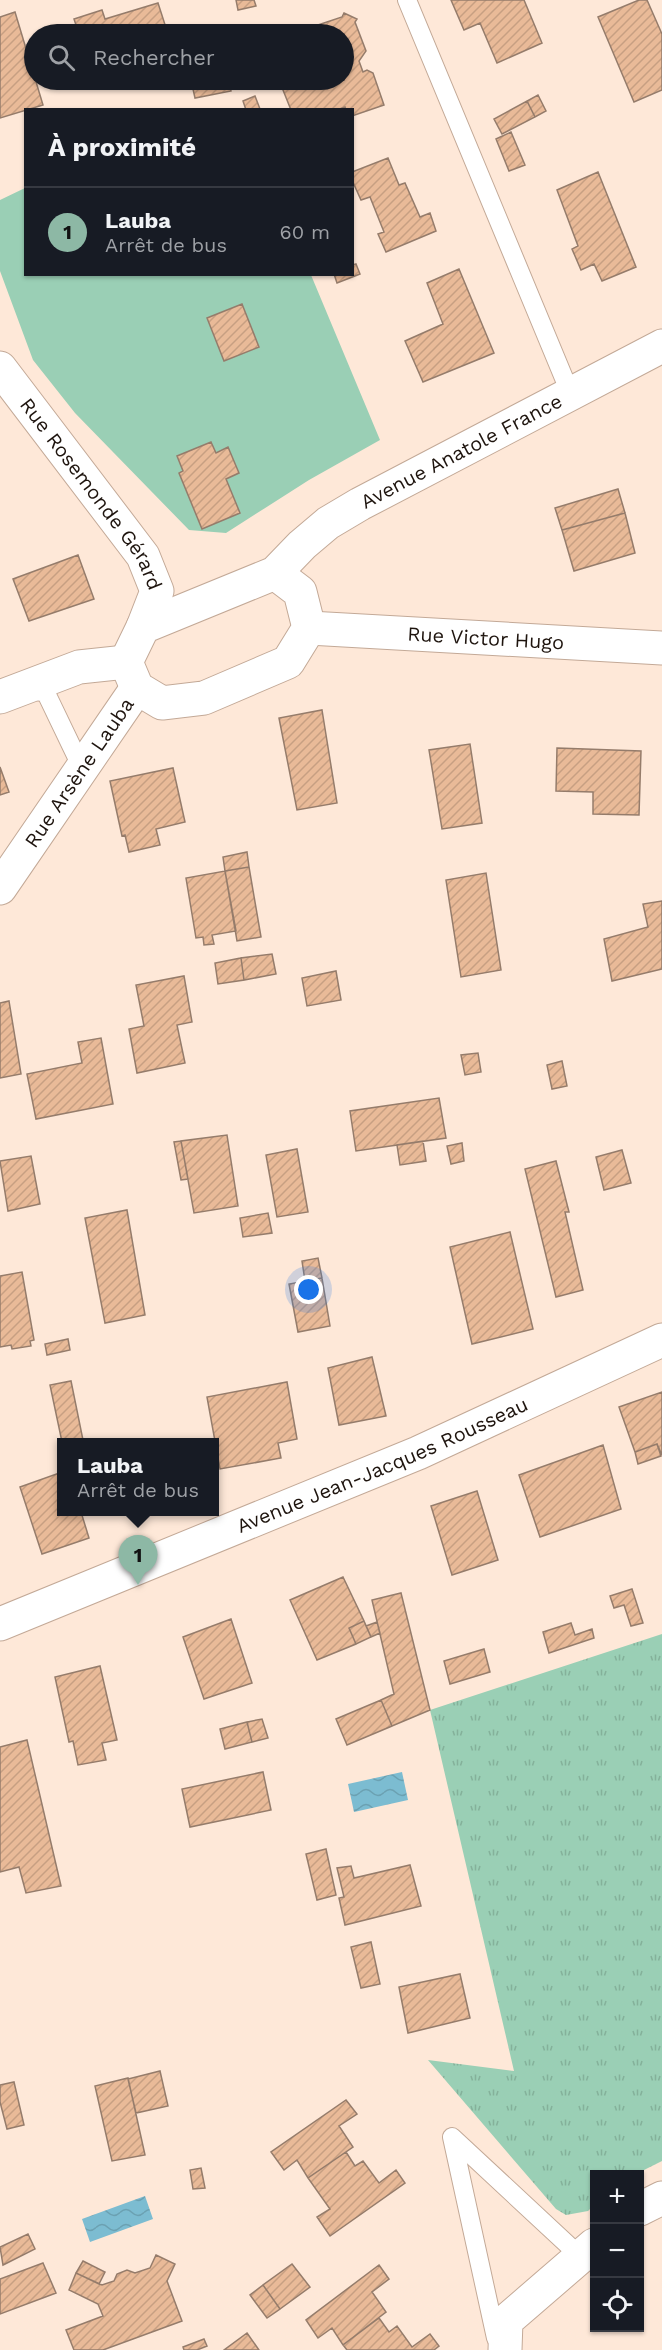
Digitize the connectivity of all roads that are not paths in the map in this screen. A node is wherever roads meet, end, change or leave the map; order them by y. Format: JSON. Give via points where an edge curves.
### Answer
{"nodes":[{"id":1,"x":407,"y":0,"type":"edge"},
{"id":2,"x":662,"y":346,"type":"edge"},
{"id":3,"x":0,"y":368,"type":"edge"},
{"id":4,"x":571,"y":395,"type":"junction"},
{"id":5,"x":275,"y":573,"type":"junction"},
{"id":6,"x":144,"y":627,"type":"junction"},
{"id":7,"x":309,"y":628,"type":"junction"},
{"id":8,"x":662,"y":648,"type":"edge"},
{"id":9,"x":132,"y":675,"type":"junction"},
{"id":10,"x":12,"y":693,"type":"edge"},
{"id":11,"x":82,"y":768,"type":"junction"},
{"id":12,"x":0,"y":888,"type":"edge"},
{"id":13,"x":662,"y":1340,"type":"edge"},
{"id":14,"x":0,"y":1624,"type":"edge"},
{"id":15,"x":662,"y":2198,"type":"edge"},
{"id":16,"x":644,"y":2206,"type":"edge"},
{"id":17,"x":588,"y":2251,"type":"edge"},
{"id":18,"x":499,"y":2350,"type":"edge"},
{"id":19,"x":506,"y":2350,"type":"edge"}],
"edges":[{"from":1,"to":4,"type":"lane"},
{"from":2,"to":4,"type":"street","name":"Avenue Anatole France"},
{"from":3,"to":6,"type":"street","name":"Rue Rosemonde Gérard","via":[[143,556],[157,591]]},
{"from":4,"to":5,"type":"street","name":"Avenue Anatole France","via":[[336,519],[302,545]]},
{"from":5,"to":6,"type":"street"},
{"from":5,"to":7,"type":"street","via":[[300,592]]},
{"from":6,"to":9,"type":"street","name":"Rue Rosemonde Gérard"},
{"from":7,"to":8,"type":"street","name":"Rue Victor Hugo"},
{"from":7,"to":9,"type":"street","via":[[288,662],[204,698],[162,703]]},
{"from":9,"to":10,"type":"street","via":[[79,667]]},
{"from":9,"to":11,"type":"street","name":"Rue Arsène Lauba"},
{"from":10,"to":11,"type":"lane","via":[[46,693]]},
{"from":11,"to":12,"type":"street","name":"Rue Arsène Lauba"},
{"from":13,"to":14,"type":"street","name":"Avenue Jean-Jacques Rousseau","via":[[418,1453]]},
{"from":15,"to":16,"type":"street"},
{"from":17,"to":18,"type":"lane","via":[[452,2137]]},
{"from":17,"to":19,"type":"street","via":[[506,2320]]}]}
